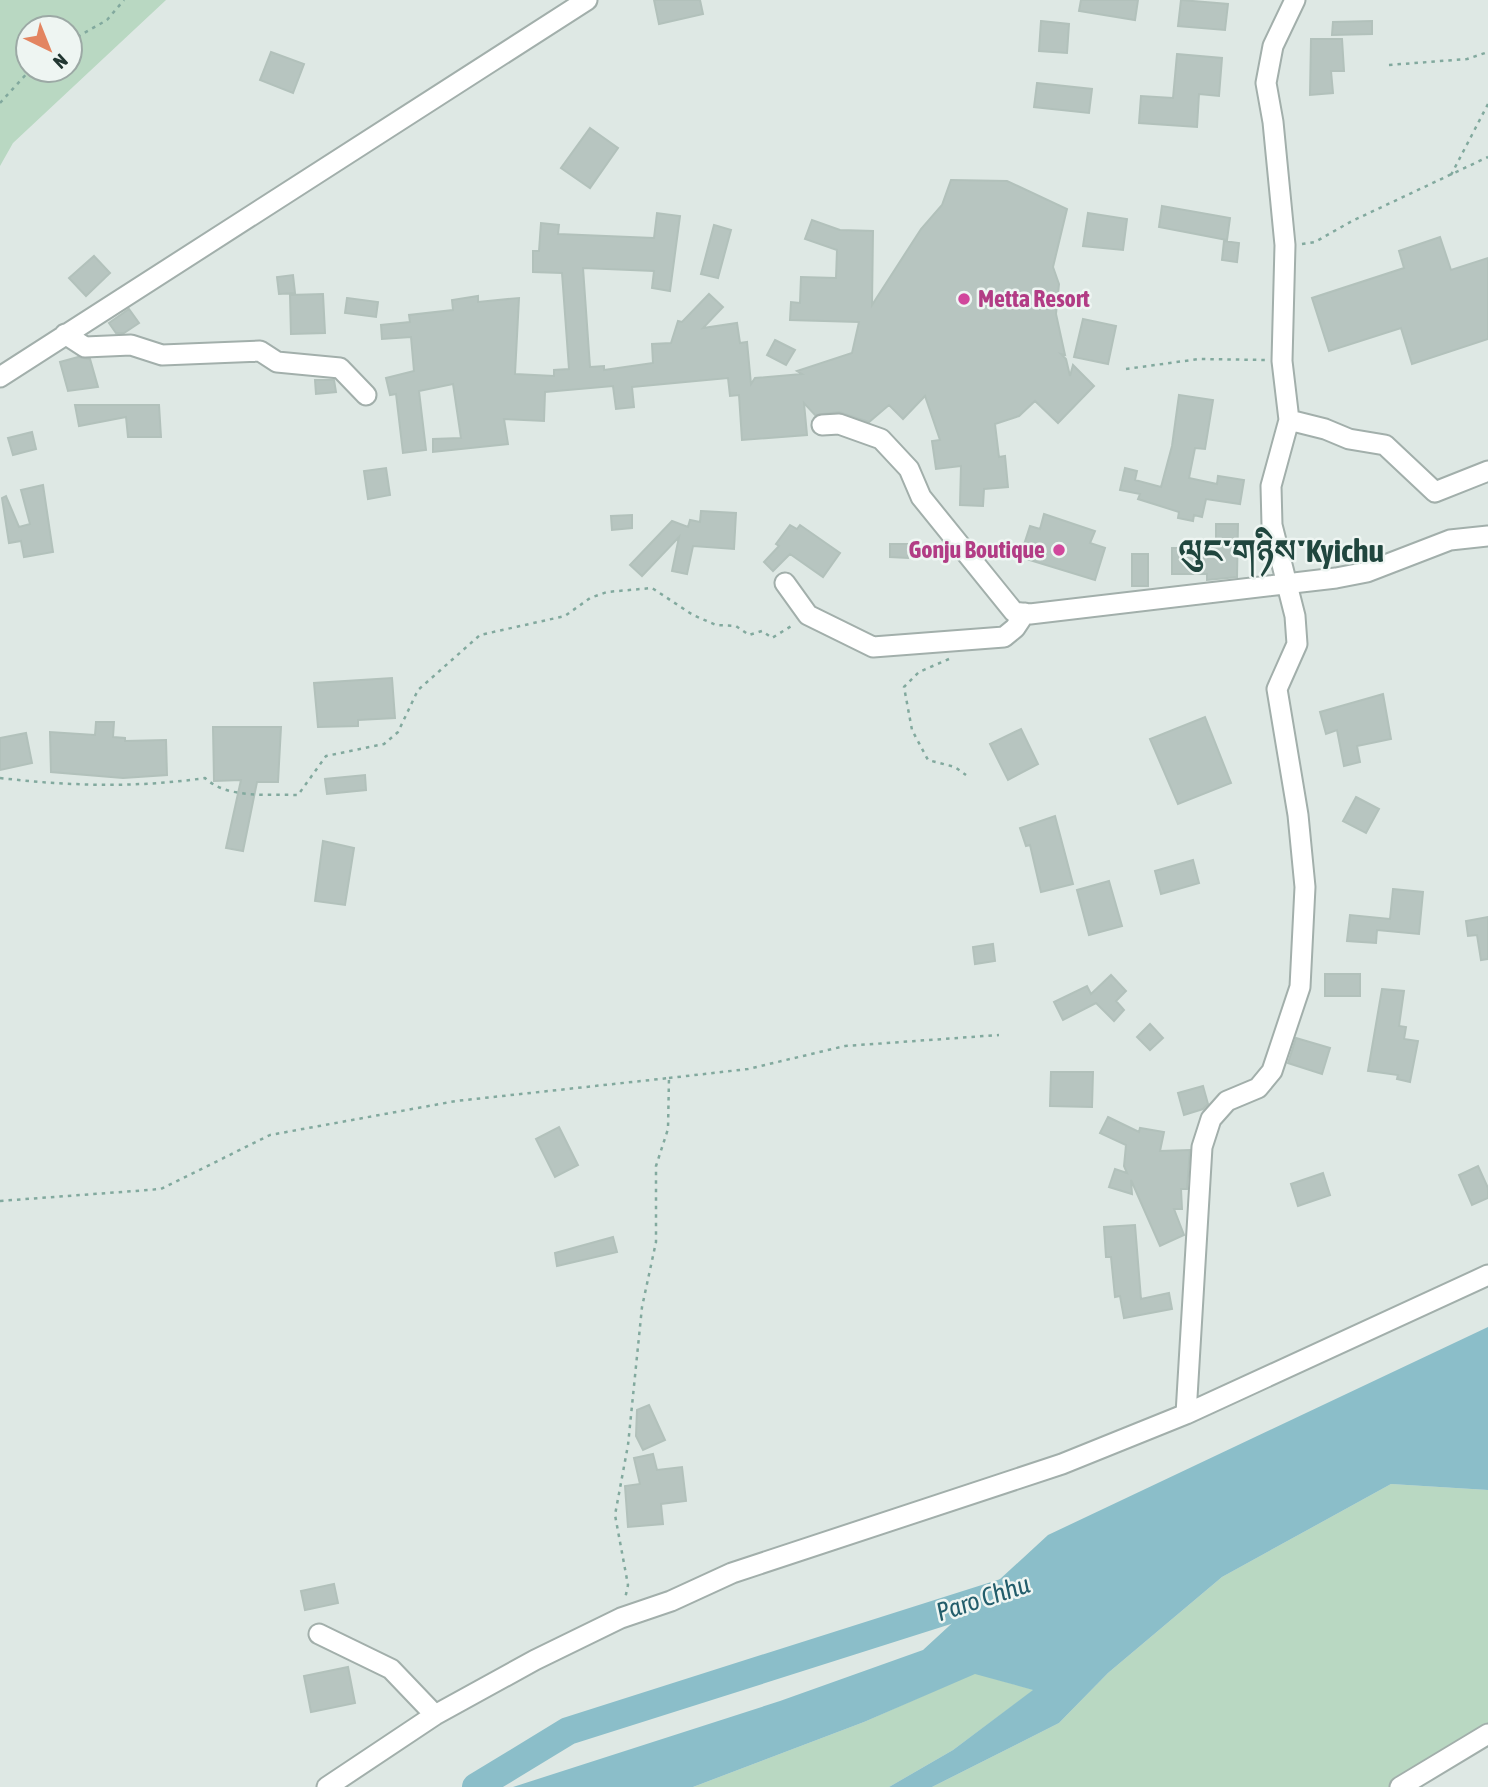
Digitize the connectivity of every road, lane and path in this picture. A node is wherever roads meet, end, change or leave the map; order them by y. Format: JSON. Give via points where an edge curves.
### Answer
{"nodes":[{"id":1,"x":124,"y":0,"type":"edge"},
{"id":2,"x":587,"y":0,"type":"edge"},
{"id":3,"x":1295,"y":0,"type":"edge"},
{"id":4,"x":84,"y":33,"type":"edge"},
{"id":5,"x":1488,"y":52,"type":"edge"},
{"id":6,"x":1389,"y":65,"type":"dead end"},
{"id":7,"x":17,"y":84,"type":"edge"},
{"id":8,"x":0,"y":103,"type":"edge"},
{"id":9,"x":1488,"y":104,"type":"edge"},
{"id":10,"x":1488,"y":157,"type":"edge"},
{"id":11,"x":1451,"y":175,"type":"junction"},
{"id":12,"x":1285,"y":245,"type":"junction"},
{"id":13,"x":65,"y":334,"type":"junction"},
{"id":14,"x":1283,"y":361,"type":"junction"},
{"id":15,"x":1126,"y":369,"type":"dead end"},
{"id":16,"x":0,"y":377,"type":"edge"},
{"id":17,"x":366,"y":395,"type":"dead end"},
{"id":18,"x":1289,"y":420,"type":"junction"},
{"id":19,"x":822,"y":425,"type":"dead end"},
{"id":20,"x":1488,"y":471,"type":"edge"},
{"id":21,"x":1488,"y":536,"type":"edge"},
{"id":22,"x":785,"y":583,"type":"dead end"},
{"id":23,"x":1284,"y":583,"type":"junction"},
{"id":24,"x":1025,"y":614,"type":"junction"},
{"id":25,"x":808,"y":615,"type":"junction"},
{"id":26,"x":964,"y":640,"type":"junction"},
{"id":27,"x":966,"y":775,"type":"dead end"},
{"id":28,"x":0,"y":778,"type":"edge"},
{"id":29,"x":999,"y":1035,"type":"dead end"},
{"id":30,"x":669,"y":1078,"type":"junction"},
{"id":31,"x":0,"y":1201,"type":"edge"},
{"id":32,"x":1488,"y":1275,"type":"edge"},
{"id":33,"x":1186,"y":1414,"type":"junction"},
{"id":34,"x":621,"y":1618,"type":"junction"},
{"id":35,"x":319,"y":1634,"type":"dead end"},
{"id":36,"x":435,"y":1715,"type":"junction"},
{"id":37,"x":1488,"y":1734,"type":"edge"},
{"id":38,"x":327,"y":1787,"type":"edge"},
{"id":39,"x":1400,"y":1787,"type":"edge"}],
"edges":[{"from":1,"to":4,"type":"path","via":[[107,20]]},
{"from":2,"to":13,"type":"street"},
{"from":3,"to":12,"type":"street","via":[[1273,46],[1266,83]]},
{"from":5,"to":6,"type":"path","via":[[1467,59]]},
{"from":7,"to":8,"type":"path"},
{"from":9,"to":11,"type":"path"},
{"from":10,"to":11,"type":"path"},
{"from":11,"to":12,"type":"path","via":[[1315,242]]},
{"from":12,"to":14,"type":"street"},
{"from":13,"to":16,"type":"street"},
{"from":13,"to":17,"type":"street","via":[[85,347],[131,345],[162,355],[260,351],[277,362],[340,368]]},
{"from":14,"to":15,"type":"path","via":[[1199,359]]},
{"from":14,"to":18,"type":"street"},
{"from":18,"to":20,"type":"street","via":[[1385,445],[1435,492]]},
{"from":18,"to":23,"type":"street","via":[[1271,486],[1272,525]]},
{"from":19,"to":24,"type":"street","via":[[839,424],[881,439],[909,469],[922,497],[971,560],[1014,612]]},
{"from":21,"to":23,"type":"street","via":[[1450,540],[1367,572]]},
{"from":22,"to":25,"type":"street"},
{"from":23,"to":24,"type":"street"},
{"from":23,"to":33,"type":"street","via":[[1296,615],[1297,645],[1278,689],[1305,887],[1300,987],[1272,1071],[1258,1088],[1227,1101],[1211,1119],[1202,1147]]},
{"from":24,"to":26,"type":"street","via":[[1004,637]]},
{"from":25,"to":26,"type":"street","via":[[873,648]]},
{"from":25,"to":28,"type":"path","via":[[772,638],[762,632],[748,635],[736,626],[716,625],[693,615],[652,588],[636,588],[590,598],[565,616],[480,635],[418,690],[398,732],[384,744],[326,756],[298,795],[234,792],[205,778],[91,785]]},
{"from":26,"to":27,"type":"path","via":[[949,660],[919,672],[904,687],[912,730],[928,760]]},
{"from":29,"to":30,"type":"path","via":[[845,1046],[748,1069]]},
{"from":30,"to":31,"type":"path","via":[[456,1101],[270,1135],[161,1189]]},
{"from":30,"to":34,"type":"path","via":[[668,1129],[656,1166],[656,1242],[642,1307],[628,1445],[615,1516],[628,1585]]},
{"from":32,"to":33,"type":"street"},
{"from":33,"to":34,"type":"street","via":[[1062,1464],[732,1573]]},
{"from":34,"to":36,"type":"street"},
{"from":35,"to":36,"type":"street","via":[[391,1669]]},
{"from":36,"to":38,"type":"street"},
{"from":37,"to":39,"type":"street"}]}
